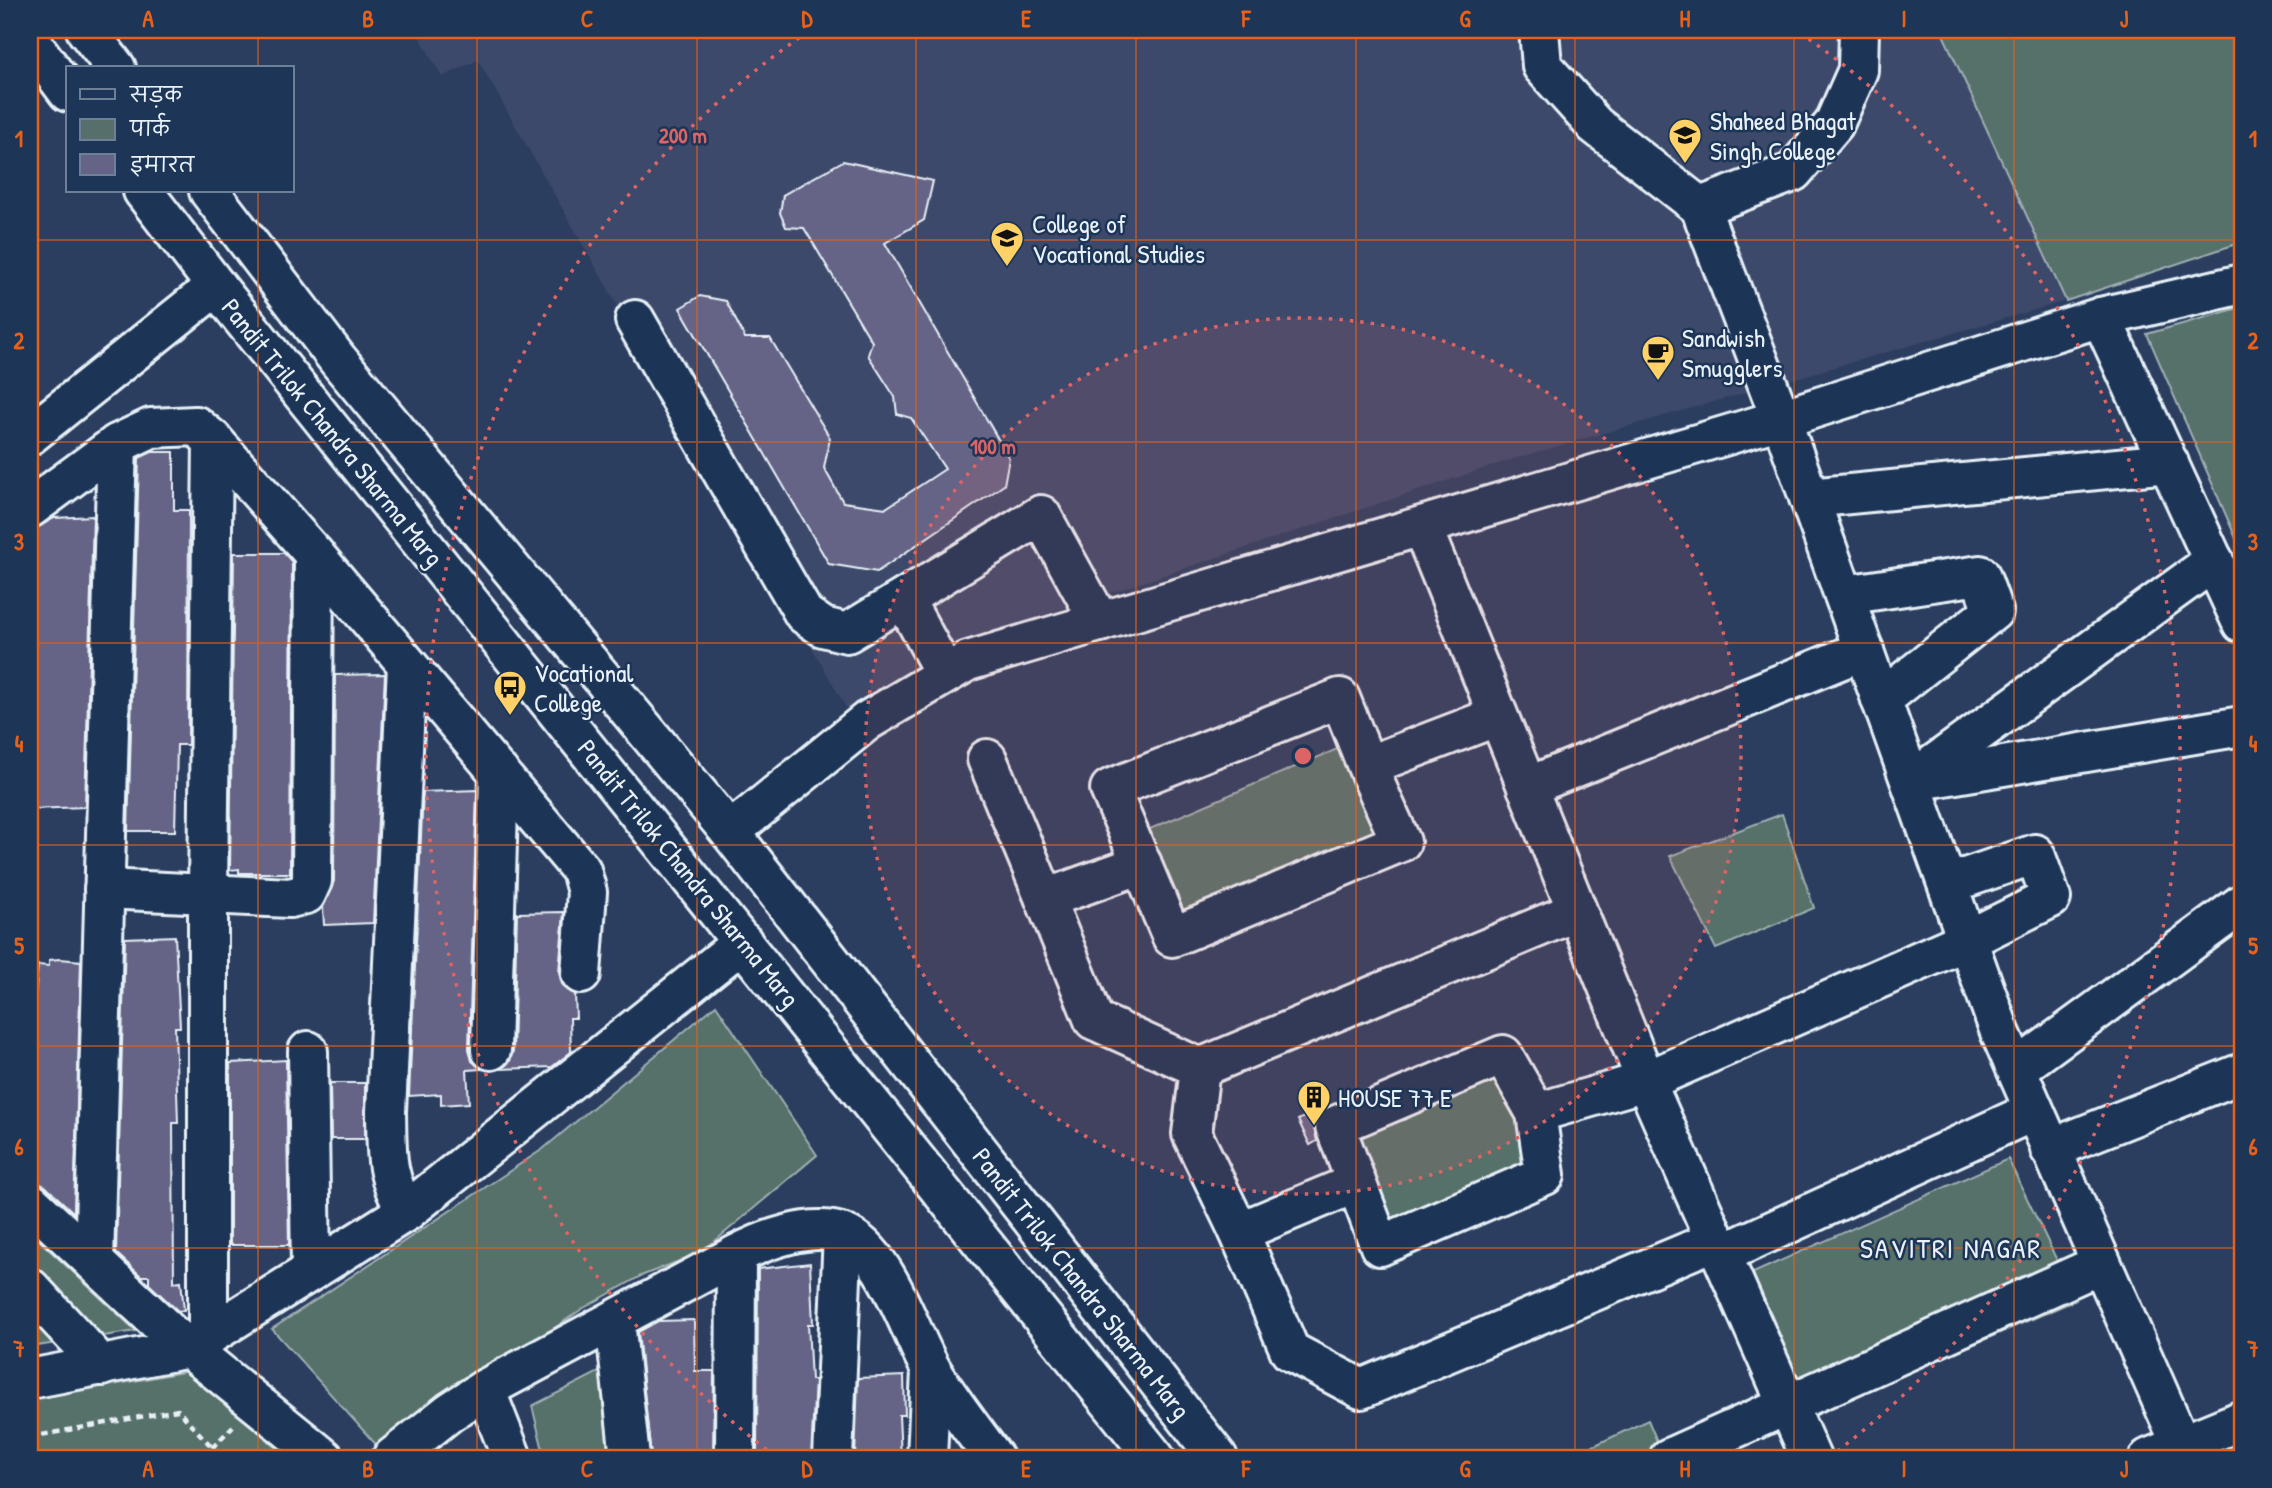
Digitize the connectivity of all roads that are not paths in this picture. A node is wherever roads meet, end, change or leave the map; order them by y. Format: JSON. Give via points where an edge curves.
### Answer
{"nodes":[{"id":1,"x":86,"y":30,"type":"edge"},
{"id":2,"x":1539,"y":30,"type":"edge"},
{"id":3,"x":1859,"y":30,"type":"edge"},
{"id":4,"x":30,"y":41,"type":"edge"},
{"id":5,"x":114,"y":66,"type":"edge"},
{"id":6,"x":66,"y":89,"type":"edge"},
{"id":7,"x":144,"y":192,"type":"edge"},
{"id":8,"x":210,"y":192,"type":"edge"},
{"id":9,"x":1700,"y":207,"type":"junction"},
{"id":10,"x":2242,"y":284,"type":"edge"},
{"id":11,"x":216,"y":286,"type":"junction"},
{"id":12,"x":2101,"y":317,"type":"junction"},
{"id":13,"x":635,"y":320,"type":"dead end"},
{"id":14,"x":1781,"y":419,"type":"junction"},
{"id":15,"x":30,"y":435,"type":"edge"},
{"id":16,"x":213,"y":440,"type":"junction"},
{"id":17,"x":117,"y":444,"type":"junction"},
{"id":18,"x":2169,"y":463,"type":"junction"},
{"id":19,"x":1809,"y":498,"type":"junction"},
{"id":20,"x":30,"y":508,"type":"edge"},
{"id":21,"x":1422,"y":527,"type":"junction"},
{"id":22,"x":314,"y":554,"type":"junction"},
{"id":23,"x":2214,"y":561,"type":"junction"},
{"id":24,"x":1844,"y":594,"type":"junction"},
{"id":25,"x":904,"y":599,"type":"junction"},
{"id":26,"x":1100,"y":622,"type":"junction"},
{"id":27,"x":2242,"y":623,"type":"edge"},
{"id":28,"x":1864,"y":650,"type":"junction"},
{"id":29,"x":407,"y":666,"type":"junction"},
{"id":30,"x":945,"y":674,"type":"junction"},
{"id":31,"x":1881,"y":700,"type":"junction"},
{"id":32,"x":1498,"y":716,"type":"junction"},
{"id":33,"x":2242,"y":726,"type":"edge"},
{"id":34,"x":987,"y":759,"type":"dead end"},
{"id":35,"x":1367,"y":766,"type":"junction"},
{"id":36,"x":499,"y":772,"type":"junction"},
{"id":37,"x":1911,"y":781,"type":"junction"},
{"id":38,"x":1527,"y":787,"type":"junction"},
{"id":39,"x":730,"y":832,"type":"junction"},
{"id":40,"x":1142,"y":864,"type":"junction"},
{"id":41,"x":1948,"y":884,"type":"junction"},
{"id":42,"x":104,"y":889,"type":"junction"},
{"id":43,"x":208,"y":893,"type":"junction"},
{"id":44,"x":1045,"y":899,"type":"junction"},
{"id":45,"x":2242,"y":904,"type":"edge"},
{"id":46,"x":1577,"y":911,"type":"junction"},
{"id":47,"x":1968,"y":940,"type":"junction"},
{"id":48,"x":743,"y":942,"type":"junction"},
{"id":49,"x":580,"y":974,"type":"dead end"},
{"id":50,"x":491,"y":1050,"type":"dead end"},
{"id":51,"x":308,"y":1051,"type":"dead end"},
{"id":52,"x":1200,"y":1068,"type":"junction"},
{"id":53,"x":2017,"y":1069,"type":"junction"},
{"id":54,"x":2242,"y":1073,"type":"edge"},
{"id":55,"x":1646,"y":1081,"type":"junction"},
{"id":56,"x":2034,"y":1111,"type":"junction"},
{"id":57,"x":1536,"y":1113,"type":"junction"},
{"id":58,"x":2050,"y":1149,"type":"junction"},
{"id":59,"x":1356,"y":1183,"type":"junction"},
{"id":60,"x":30,"y":1202,"type":"edge"},
{"id":61,"x":407,"y":1210,"type":"junction"},
{"id":62,"x":1239,"y":1231,"type":"junction"},
{"id":63,"x":843,"y":1234,"type":"junction"},
{"id":64,"x":1719,"y":1247,"type":"junction"},
{"id":65,"x":736,"y":1255,"type":"junction"},
{"id":66,"x":94,"y":1262,"type":"junction"},
{"id":67,"x":2101,"y":1264,"type":"junction"},
{"id":68,"x":311,"y":1271,"type":"junction"},
{"id":69,"x":31,"y":1292,"type":"edge"},
{"id":70,"x":615,"y":1321,"type":"junction"},
{"id":71,"x":199,"y":1343,"type":"junction"},
{"id":72,"x":102,"y":1366,"type":"junction"},
{"id":73,"x":931,"y":1370,"type":"junction"},
{"id":74,"x":30,"y":1379,"type":"edge"},
{"id":75,"x":485,"y":1389,"type":"junction"},
{"id":76,"x":1788,"y":1405,"type":"junction"},
{"id":77,"x":2242,"y":1420,"type":"edge"},
{"id":78,"x":2172,"y":1453,"type":"edge"},
{"id":79,"x":324,"y":1458,"type":"edge"},
{"id":80,"x":392,"y":1458,"type":"edge"},
{"id":81,"x":512,"y":1458,"type":"edge"},
{"id":82,"x":630,"y":1458,"type":"edge"},
{"id":83,"x":734,"y":1458,"type":"edge"},
{"id":84,"x":833,"y":1458,"type":"edge"},
{"id":85,"x":927,"y":1458,"type":"edge"},
{"id":86,"x":994,"y":1458,"type":"edge"},
{"id":87,"x":1155,"y":1458,"type":"edge"},
{"id":88,"x":1218,"y":1458,"type":"edge"},
{"id":89,"x":1669,"y":1458,"type":"edge"},
{"id":90,"x":1811,"y":1458,"type":"edge"}],
"edges":[{"from":1,"to":5,"type":"street"},
{"from":2,"to":9,"type":"street","via":[[1542,66],[1595,125]]},
{"from":3,"to":9,"type":"street","via":[[1858,70],[1834,124],[1793,173]]},
{"from":4,"to":6,"type":"street"},
{"from":7,"to":11,"type":"street","name":"Pandit Trilok Chandra Sharma Marg"},
{"from":8,"to":39,"type":"street","name":"Pandit Trilok Chandra Sharma Marg","via":[[338,360]]},
{"from":9,"to":14,"type":"street"},
{"from":10,"to":12,"type":"street"},
{"from":11,"to":15,"type":"street"},
{"from":11,"to":48,"type":"street","name":"Pandit Trilok Chandra Sharma Marg"},
{"from":12,"to":14,"type":"street"},
{"from":12,"to":18,"type":"street"},
{"from":13,"to":25,"type":"street","via":[[804,614],[823,627],[847,633]]},
{"from":14,"to":19,"type":"street"},
{"from":14,"to":21,"type":"street"},
{"from":16,"to":17,"type":"street","via":[[196,426],[151,428]]},
{"from":16,"to":22,"type":"street"},
{"from":16,"to":43,"type":"street"},
{"from":17,"to":20,"type":"street"},
{"from":17,"to":42,"type":"street"},
{"from":18,"to":19,"type":"street"},
{"from":18,"to":23,"type":"street"},
{"from":19,"to":24,"type":"street"},
{"from":21,"to":26,"type":"street"},
{"from":21,"to":32,"type":"street"},
{"from":22,"to":29,"type":"street"},
{"from":22,"to":43,"type":"street","via":[[312,881],[306,894],[290,898]]},
{"from":23,"to":27,"type":"street"},
{"from":23,"to":37,"type":"street"},
{"from":24,"to":28,"type":"street"},
{"from":24,"to":31,"type":"street","via":[[1980,575],[1993,611]]},
{"from":25,"to":26,"type":"street","via":[[1041,514]]},
{"from":25,"to":30,"type":"street"},
{"from":26,"to":30,"type":"street","via":[[968,661]]},
{"from":28,"to":31,"type":"street"},
{"from":28,"to":38,"type":"street"},
{"from":29,"to":36,"type":"street"},
{"from":29,"to":61,"type":"street","via":[[386,1111],[387,1164],[394,1191]]},
{"from":30,"to":39,"type":"street","via":[[867,721]]},
{"from":31,"to":37,"type":"street"},
{"from":32,"to":35,"type":"street"},
{"from":32,"to":38,"type":"street"},
{"from":33,"to":37,"type":"street"},
{"from":34,"to":44,"type":"street"},
{"from":35,"to":40,"type":"street","via":[[1340,698],[1110,789]]},
{"from":35,"to":40,"type":"street","via":[[1401,842],[1172,937]]},
{"from":36,"to":49,"type":"street","via":[[581,870],[587,892]]},
{"from":36,"to":50,"type":"street"},
{"from":37,"to":41,"type":"street"},
{"from":38,"to":46,"type":"street"},
{"from":39,"to":88,"type":"street","name":"Pandit Trilok Chandra Sharma Marg"},
{"from":40,"to":44,"type":"street"},
{"from":41,"to":47,"type":"street"},
{"from":41,"to":47,"type":"street","via":[[2035,854],[2051,898]]},
{"from":42,"to":43,"type":"street"},
{"from":42,"to":66,"type":"street"},
{"from":43,"to":71,"type":"street"},
{"from":44,"to":52,"type":"street","via":[[1094,1020]]},
{"from":45,"to":53,"type":"street"},
{"from":46,"to":52,"type":"street"},
{"from":46,"to":55,"type":"street"},
{"from":47,"to":53,"type":"street"},
{"from":47,"to":55,"type":"street"},
{"from":48,"to":61,"type":"street"},
{"from":48,"to":87,"type":"street","name":"Pandit Trilok Chandra Sharma Marg"},
{"from":51,"to":68,"type":"street"},
{"from":52,"to":62,"type":"street","via":[[1192,1134]]},
{"from":53,"to":56,"type":"street"},
{"from":54,"to":58,"type":"street"},
{"from":55,"to":57,"type":"street"},
{"from":55,"to":64,"type":"street"},
{"from":56,"to":58,"type":"street"},
{"from":56,"to":64,"type":"street"},
{"from":57,"to":59,"type":"street","via":[[1545,1175],[1380,1246]]},
{"from":57,"to":59,"type":"street","via":[[1503,1055],[1335,1126]]},
{"from":58,"to":67,"type":"street"},
{"from":59,"to":62,"type":"street"},
{"from":60,"to":66,"type":"street"},
{"from":61,"to":68,"type":"street"},
{"from":62,"to":64,"type":"street","via":[[1290,1351],[1361,1389]]},
{"from":63,"to":65,"type":"street","via":[[805,1231],[764,1241]]},
{"from":63,"to":73,"type":"street","via":[[876,1263]]},
{"from":63,"to":84,"type":"street"},
{"from":64,"to":76,"type":"street"},
{"from":65,"to":70,"type":"street"},
{"from":65,"to":83,"type":"street"},
{"from":66,"to":71,"type":"street"},
{"from":67,"to":76,"type":"street"},
{"from":67,"to":78,"type":"street"},
{"from":68,"to":71,"type":"street"},
{"from":69,"to":72,"type":"street"},
{"from":70,"to":75,"type":"street"},
{"from":70,"to":82,"type":"street"},
{"from":71,"to":72,"type":"street"},
{"from":71,"to":79,"type":"street"},
{"from":72,"to":74,"type":"street"},
{"from":73,"to":85,"type":"street"},
{"from":73,"to":86,"type":"street"},
{"from":75,"to":80,"type":"street"},
{"from":75,"to":81,"type":"street"},
{"from":76,"to":89,"type":"street"},
{"from":76,"to":90,"type":"street"},
{"from":77,"to":78,"type":"street"}]}
